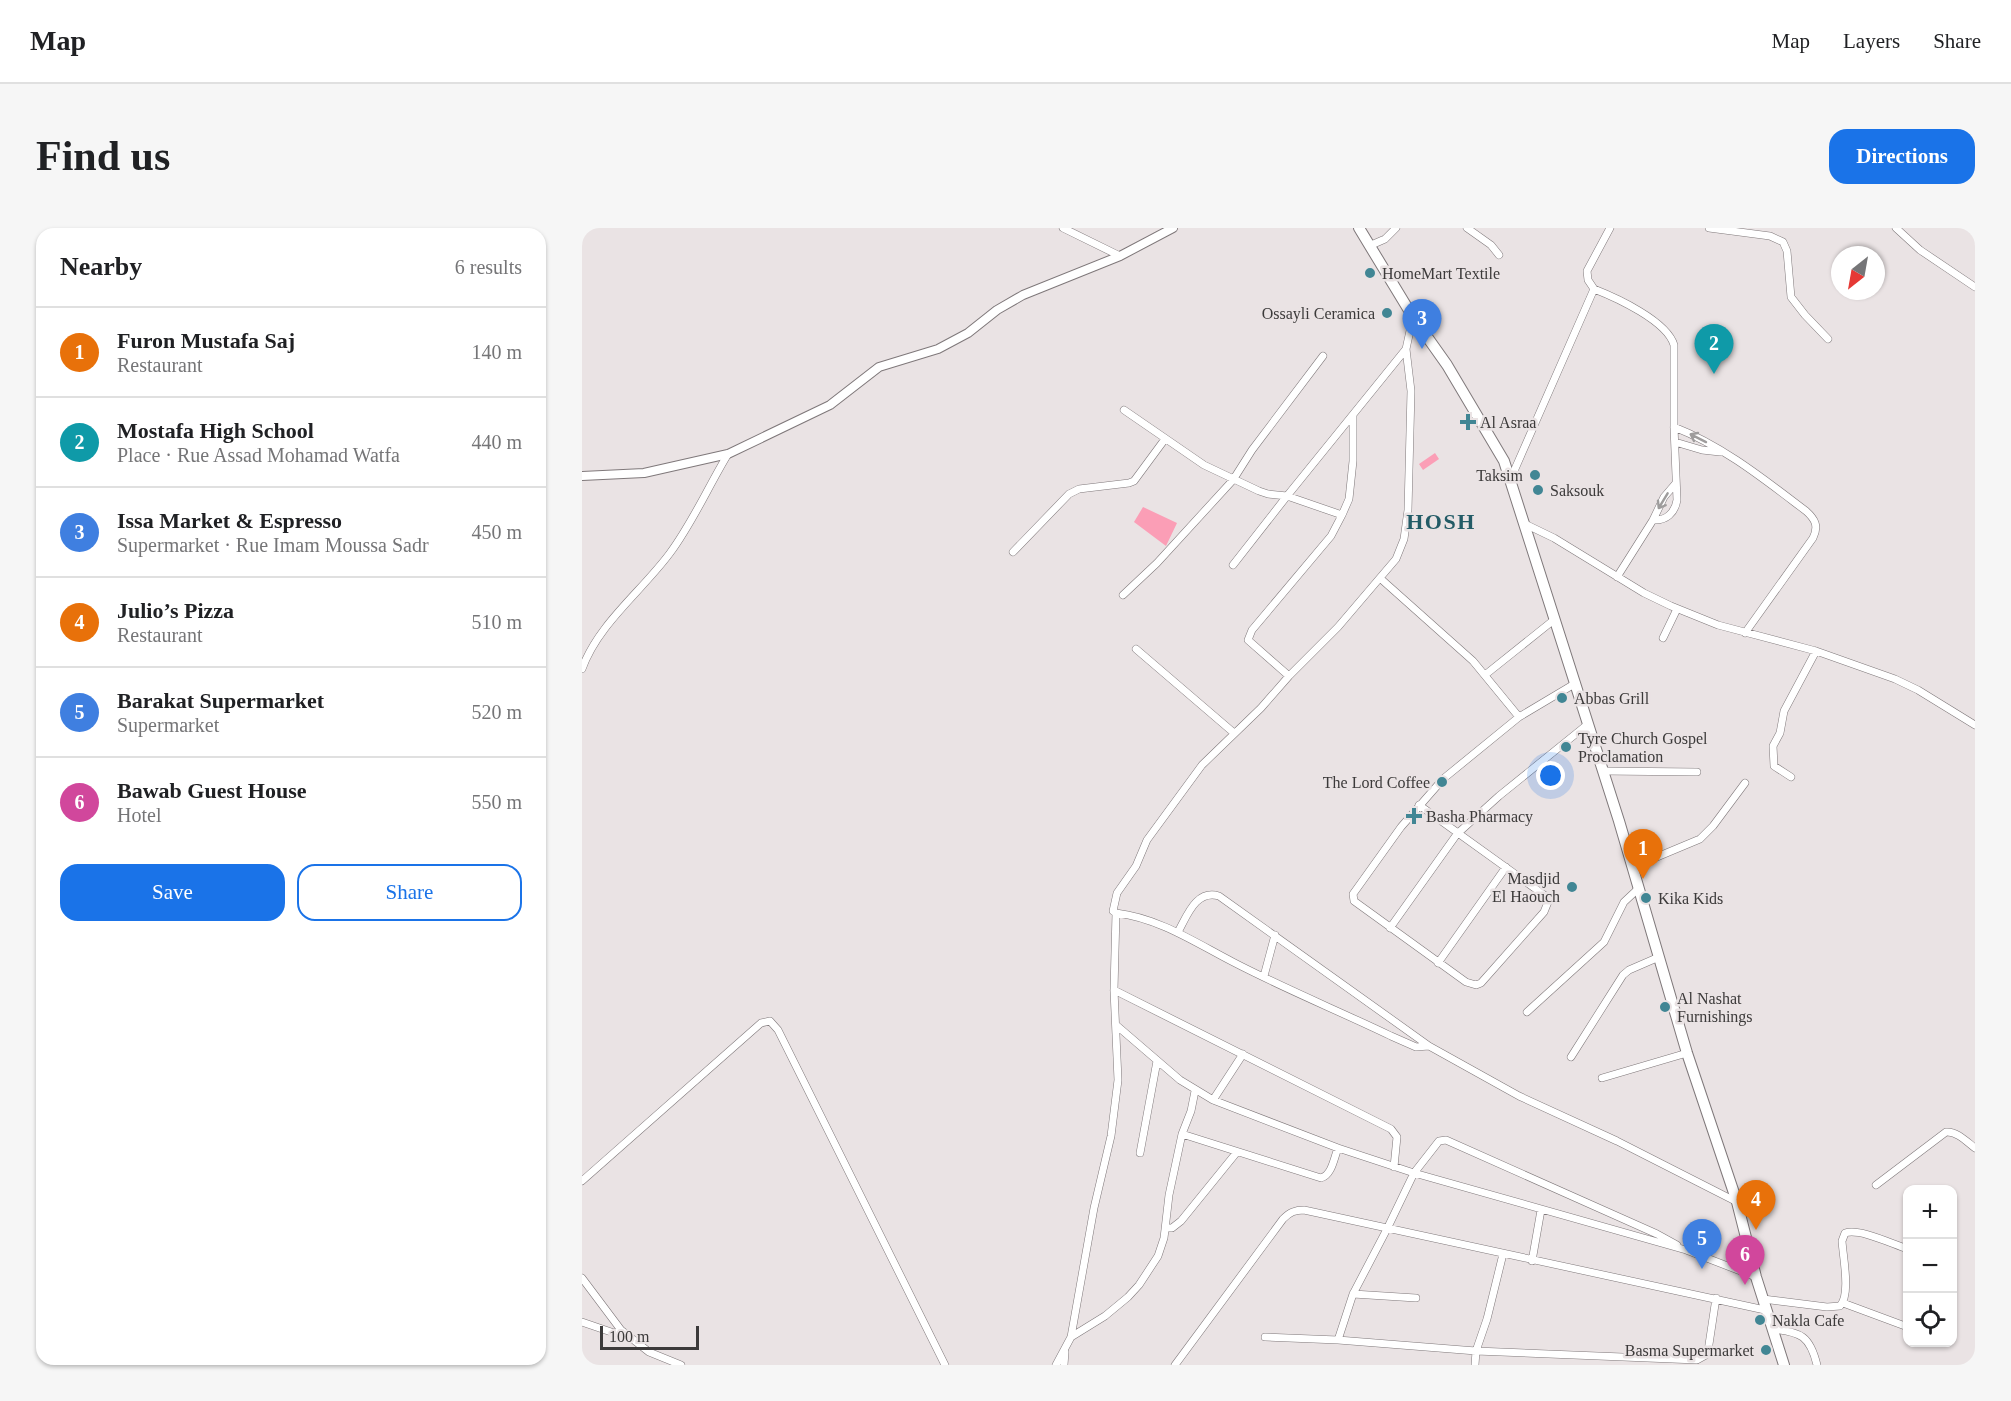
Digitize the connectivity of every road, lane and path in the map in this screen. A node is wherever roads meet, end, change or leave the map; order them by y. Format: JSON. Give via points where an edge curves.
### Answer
{"nodes":[{"id":1,"x":1063,"y":228,"type":"edge"},
{"id":2,"x":1173,"y":228,"type":"edge"},
{"id":3,"x":1359,"y":228,"type":"edge"},
{"id":4,"x":1396,"y":228,"type":"edge"},
{"id":5,"x":1467,"y":228,"type":"edge"},
{"id":6,"x":1610,"y":228,"type":"edge"},
{"id":7,"x":1709,"y":228,"type":"edge"},
{"id":8,"x":1896,"y":228,"type":"edge"},
{"id":9,"x":1369,"y":246,"type":"junction"},
{"id":10,"x":1500,"y":255,"type":"dead end"},
{"id":11,"x":1120,"y":256,"type":"junction"},
{"id":12,"x":1975,"y":287,"type":"edge"},
{"id":13,"x":1594,"y":289,"type":"junction"},
{"id":14,"x":1413,"y":317,"type":"junction"},
{"id":15,"x":1828,"y":339,"type":"dead end"},
{"id":16,"x":1406,"y":349,"type":"junction"},
{"id":17,"x":1323,"y":356,"type":"dead end"},
{"id":18,"x":1124,"y":410,"type":"dead end"},
{"id":19,"x":1353,"y":415,"type":"junction"},
{"id":20,"x":1674,"y":427,"type":"junction"},
{"id":21,"x":1165,"y":439,"type":"junction"},
{"id":22,"x":1675,"y":442,"type":"junction"},
{"id":23,"x":1720,"y":452,"type":"junction"},
{"id":24,"x":728,"y":454,"type":"junction"},
{"id":25,"x":582,"y":476,"type":"edge"},
{"id":26,"x":1511,"y":478,"type":"junction"},
{"id":27,"x":1233,"y":480,"type":"junction"},
{"id":28,"x":1676,"y":483,"type":"junction"},
{"id":29,"x":1287,"y":496,"type":"junction"},
{"id":30,"x":1342,"y":515,"type":"junction"},
{"id":31,"x":1653,"y":520,"type":"junction"},
{"id":32,"x":1525,"y":524,"type":"junction"},
{"id":33,"x":1014,"y":552,"type":"dead end"},
{"id":34,"x":1233,"y":565,"type":"dead end"},
{"id":35,"x":1617,"y":577,"type":"junction"},
{"id":36,"x":1381,"y":579,"type":"junction"},
{"id":37,"x":1123,"y":595,"type":"dead end"},
{"id":38,"x":1677,"y":609,"type":"junction"},
{"id":39,"x":1556,"y":619,"type":"junction"},
{"id":40,"x":1745,"y":633,"type":"junction"},
{"id":41,"x":1663,"y":638,"type":"dead end"},
{"id":42,"x":1136,"y":649,"type":"dead end"},
{"id":43,"x":1816,"y":651,"type":"junction"},
{"id":44,"x":582,"y":669,"type":"edge"},
{"id":45,"x":1485,"y":675,"type":"junction"},
{"id":46,"x":1289,"y":676,"type":"junction"},
{"id":47,"x":1576,"y":683,"type":"junction"},
{"id":48,"x":1518,"y":717,"type":"junction"},
{"id":49,"x":1588,"y":724,"type":"junction"},
{"id":50,"x":1975,"y":725,"type":"edge"},
{"id":51,"x":1234,"y":733,"type":"junction"},
{"id":52,"x":1603,"y":771,"type":"junction"},
{"id":53,"x":1697,"y":772,"type":"dead end"},
{"id":54,"x":1791,"y":777,"type":"dead end"},
{"id":55,"x":1745,"y":783,"type":"dead end"},
{"id":56,"x":1419,"y":805,"type":"junction"},
{"id":57,"x":1457,"y":834,"type":"junction"},
{"id":58,"x":1506,"y":867,"type":"junction"},
{"id":59,"x":1633,"y":867,"type":"junction"},
{"id":60,"x":1639,"y":888,"type":"junction"},
{"id":61,"x":1116,"y":913,"type":"junction"},
{"id":62,"x":1390,"y":928,"type":"junction"},
{"id":63,"x":1178,"y":932,"type":"junction"},
{"id":64,"x":1275,"y":935,"type":"junction"},
{"id":65,"x":1659,"y":957,"type":"junction"},
{"id":66,"x":1438,"y":963,"type":"junction"},
{"id":67,"x":1264,"y":976,"type":"junction"},
{"id":68,"x":1114,"y":990,"type":"junction"},
{"id":69,"x":1527,"y":1012,"type":"dead end"},
{"id":70,"x":1391,"y":1019,"type":"junction"},
{"id":71,"x":1116,"y":1025,"type":"junction"},
{"id":72,"x":1391,"y":1036,"type":"junction"},
{"id":73,"x":1429,"y":1046,"type":"junction"},
{"id":74,"x":1687,"y":1053,"type":"junction"},
{"id":75,"x":1243,"y":1054,"type":"junction"},
{"id":76,"x":1571,"y":1057,"type":"dead end"},
{"id":77,"x":1157,"y":1061,"type":"junction"},
{"id":78,"x":1602,"y":1077,"type":"dead end"},
{"id":79,"x":1195,"y":1091,"type":"junction"},
{"id":80,"x":1213,"y":1100,"type":"junction"},
{"id":81,"x":1182,"y":1134,"type":"junction"},
{"id":82,"x":1338,"y":1148,"type":"junction"},
{"id":83,"x":1975,"y":1148,"type":"edge"},
{"id":84,"x":1237,"y":1152,"type":"junction"},
{"id":85,"x":1140,"y":1153,"type":"dead end"},
{"id":86,"x":1394,"y":1167,"type":"junction"},
{"id":87,"x":1414,"y":1173,"type":"junction"},
{"id":88,"x":582,"y":1181,"type":"edge"},
{"id":89,"x":1876,"y":1185,"type":"dead end"},
{"id":90,"x":1737,"y":1202,"type":"junction"},
{"id":91,"x":1541,"y":1210,"type":"junction"},
{"id":92,"x":1604,"y":1211,"type":"junction"},
{"id":93,"x":1601,"y":1225,"type":"junction"},
{"id":94,"x":1166,"y":1228,"type":"junction"},
{"id":95,"x":1387,"y":1229,"type":"junction"},
{"id":96,"x":1903,"y":1247,"type":"edge"},
{"id":97,"x":1686,"y":1250,"type":"junction"},
{"id":98,"x":1503,"y":1254,"type":"junction"},
{"id":99,"x":1532,"y":1261,"type":"junction"},
{"id":100,"x":1756,"y":1277,"type":"junction"},
{"id":101,"x":582,"y":1278,"type":"edge"},
{"id":102,"x":1353,"y":1294,"type":"junction"},
{"id":103,"x":1416,"y":1298,"type":"dead end"},
{"id":104,"x":1716,"y":1298,"type":"junction"},
{"id":105,"x":1843,"y":1303,"type":"junction"},
{"id":106,"x":1764,"y":1305,"type":"junction"},
{"id":107,"x":582,"y":1322,"type":"edge"},
{"id":108,"x":1903,"y":1325,"type":"edge"},
{"id":109,"x":1773,"y":1329,"type":"junction"},
{"id":110,"x":621,"y":1330,"type":"junction"},
{"id":111,"x":1071,"y":1337,"type":"junction"},
{"id":112,"x":1265,"y":1337,"type":"dead end"},
{"id":113,"x":1338,"y":1340,"type":"junction"},
{"id":114,"x":1065,"y":1349,"type":"junction"},
{"id":115,"x":1476,"y":1351,"type":"junction"},
{"id":116,"x":681,"y":1365,"type":"edge"},
{"id":117,"x":945,"y":1365,"type":"edge"},
{"id":118,"x":1056,"y":1365,"type":"edge"},
{"id":119,"x":1064,"y":1365,"type":"edge"},
{"id":120,"x":1175,"y":1365,"type":"edge"},
{"id":121,"x":1475,"y":1365,"type":"edge"},
{"id":122,"x":1784,"y":1365,"type":"edge"},
{"id":123,"x":1817,"y":1365,"type":"edge"}],
"edges":[{"from":1,"to":11,"type":"street"},
{"from":2,"to":11,"type":"street"},
{"from":3,"to":9,"type":"main road"},
{"from":4,"to":9,"type":"street","via":[[1385,239]]},
{"from":5,"to":10,"type":"street"},
{"from":6,"to":13,"type":"street","via":[[1587,271]]},
{"from":7,"to":15,"type":"street","via":[[1770,236],[1783,242],[1791,297]]},
{"from":8,"to":12,"type":"street","via":[[1920,250]]},
{"from":9,"to":14,"type":"main road"},
{"from":11,"to":24,"type":"street","via":[[1023,295],[938,349],[879,367],[830,405]]},
{"from":13,"to":20,"type":"street","via":[[1643,313],[1673,341]]},
{"from":13,"to":26,"type":"street"},
{"from":14,"to":16,"type":"street"},
{"from":14,"to":26,"type":"main road","via":[[1488,430]]},
{"from":16,"to":19,"type":"street"},
{"from":16,"to":36,"type":"street","via":[[1411,391],[1406,525],[1396,559]]},
{"from":17,"to":27,"type":"street"},
{"from":18,"to":21,"type":"street"},
{"from":19,"to":29,"type":"street"},
{"from":19,"to":30,"type":"street","via":[[1349,499]]},
{"from":20,"to":22,"type":"street"},
{"from":23,"to":20,"type":"street","one_way":true},
{"from":21,"to":27,"type":"street"},
{"from":21,"to":33,"type":"street","via":[[1134,481],[1074,491]]},
{"from":22,"to":23,"type":"street"},
{"from":22,"to":28,"type":"street"},
{"from":23,"to":40,"type":"street","via":[[1806,511],[1817,526],[1813,538]]},
{"from":24,"to":25,"type":"street","via":[[644,473]]},
{"from":24,"to":44,"type":"street","via":[[672,551],[616,616]]},
{"from":26,"to":32,"type":"main road"},
{"from":27,"to":29,"type":"street","via":[[1268,494]]},
{"from":27,"to":37,"type":"street"},
{"from":28,"to":31,"type":"street","one_way":true},
{"from":28,"to":31,"type":"street","via":[[1674,511],[1659,521]]},
{"from":29,"to":30,"type":"street"},
{"from":29,"to":34,"type":"street"},
{"from":30,"to":46,"type":"street","via":[[1331,536],[1249,635],[1250,643]]},
{"from":31,"to":35,"type":"street"},
{"from":32,"to":35,"type":"street"},
{"from":32,"to":39,"type":"main road"},
{"from":35,"to":38,"type":"street"},
{"from":36,"to":45,"type":"street"},
{"from":36,"to":46,"type":"street"},
{"from":38,"to":40,"type":"street"},
{"from":38,"to":41,"type":"street"},
{"from":39,"to":45,"type":"street"},
{"from":39,"to":47,"type":"main road"},
{"from":40,"to":43,"type":"street"},
{"from":42,"to":51,"type":"street"},
{"from":43,"to":50,"type":"street","via":[[1909,685]]},
{"from":43,"to":54,"type":"street","via":[[1784,711],[1773,746],[1774,766]]},
{"from":45,"to":48,"type":"street"},
{"from":46,"to":51,"type":"street"},
{"from":47,"to":48,"type":"street"},
{"from":47,"to":49,"type":"main road"},
{"from":48,"to":56,"type":"street","via":[[1443,779]]},
{"from":49,"to":52,"type":"main road"},
{"from":49,"to":57,"type":"street"},
{"from":51,"to":61,"type":"street","via":[[1202,765],[1147,840],[1136,866],[1114,899]]},
{"from":52,"to":53,"type":"street"},
{"from":52,"to":59,"type":"main road"},
{"from":55,"to":59,"type":"street","via":[[1700,839]]},
{"from":56,"to":57,"type":"street"},
{"from":56,"to":62,"type":"street","via":[[1353,894],[1354,901]]},
{"from":57,"to":58,"type":"street"},
{"from":57,"to":62,"type":"street"},
{"from":58,"to":66,"type":"street"},
{"from":58,"to":66,"type":"street","via":[[1547,897],[1544,912],[1481,983],[1466,982]]},
{"from":59,"to":60,"type":"main road"},
{"from":60,"to":65,"type":"main road"},
{"from":60,"to":69,"type":"street","via":[[1624,902],[1604,942]]},
{"from":61,"to":63,"type":"street"},
{"from":61,"to":68,"type":"street"},
{"from":62,"to":66,"type":"street"},
{"from":63,"to":64,"type":"street","via":[[1197,901],[1212,894]]},
{"from":63,"to":67,"type":"street"},
{"from":64,"to":67,"type":"street"},
{"from":64,"to":70,"type":"street"},
{"from":65,"to":74,"type":"main road"},
{"from":65,"to":76,"type":"street","via":[[1623,975]]},
{"from":67,"to":72,"type":"street"},
{"from":68,"to":71,"type":"street"},
{"from":68,"to":75,"type":"street"},
{"from":70,"to":72,"type":"street"},
{"from":70,"to":73,"type":"street"},
{"from":71,"to":77,"type":"street"},
{"from":71,"to":111,"type":"street","via":[[1118,1080],[1111,1136]]},
{"from":72,"to":73,"type":"street","via":[[1416,1047]]},
{"from":73,"to":90,"type":"street"},
{"from":74,"to":78,"type":"street"},
{"from":74,"to":90,"type":"main road"},
{"from":75,"to":80,"type":"street"},
{"from":75,"to":86,"type":"street","via":[[1391,1129],[1397,1137]]},
{"from":77,"to":79,"type":"street"},
{"from":77,"to":85,"type":"street"},
{"from":79,"to":80,"type":"street"},
{"from":79,"to":81,"type":"street"},
{"from":80,"to":82,"type":"street"},
{"from":81,"to":84,"type":"street"},
{"from":81,"to":94,"type":"street"},
{"from":82,"to":84,"type":"street","via":[[1329,1173],[1321,1178]]},
{"from":82,"to":86,"type":"street"},
{"from":83,"to":89,"type":"street","via":[[1956,1134],[1946,1132]]},
{"from":84,"to":94,"type":"street","via":[[1181,1221]]},
{"from":86,"to":87,"type":"street"},
{"from":87,"to":91,"type":"street"},
{"from":87,"to":92,"type":"street","via":[[1438,1141],[1446,1140]]},
{"from":87,"to":95,"type":"street"},
{"from":88,"to":117,"type":"street","via":[[760,1023],[770,1021],[778,1030]]},
{"from":90,"to":100,"type":"main road"},
{"from":91,"to":93,"type":"street"},
{"from":91,"to":99,"type":"street"},
{"from":92,"to":93,"type":"street"},
{"from":92,"to":97,"type":"street"},
{"from":93,"to":97,"type":"street"},
{"from":94,"to":111,"type":"street","via":[[1158,1256],[1138,1285],[1105,1316]]},
{"from":95,"to":98,"type":"street"},
{"from":95,"to":102,"type":"street"},
{"from":95,"to":120,"type":"street","via":[[1304,1210],[1292,1211]]},
{"from":96,"to":105,"type":"street","via":[[1859,1232],[1845,1233]]},
{"from":97,"to":100,"type":"street"},
{"from":98,"to":99,"type":"street"},
{"from":98,"to":115,"type":"street"},
{"from":99,"to":104,"type":"street"},
{"from":100,"to":106,"type":"main road"},
{"from":101,"to":110,"type":"street"},
{"from":102,"to":103,"type":"street"},
{"from":102,"to":113,"type":"street"},
{"from":104,"to":106,"type":"street"},
{"from":104,"to":115,"type":"street","via":[[1708,1351],[1697,1360]]},
{"from":105,"to":106,"type":"street","via":[[1827,1307]]},
{"from":105,"to":108,"type":"street"},
{"from":106,"to":109,"type":"main road"},
{"from":107,"to":110,"type":"street","via":[[614,1333]]},
{"from":109,"to":122,"type":"main road"},
{"from":109,"to":123,"type":"street","via":[[1804,1337],[1814,1351]]},
{"from":110,"to":116,"type":"street","via":[[649,1352]]},
{"from":111,"to":114,"type":"street"},
{"from":112,"to":113,"type":"street"},
{"from":113,"to":115,"type":"street"},
{"from":114,"to":118,"type":"street"},
{"from":114,"to":119,"type":"street"},
{"from":115,"to":121,"type":"street"}]}
